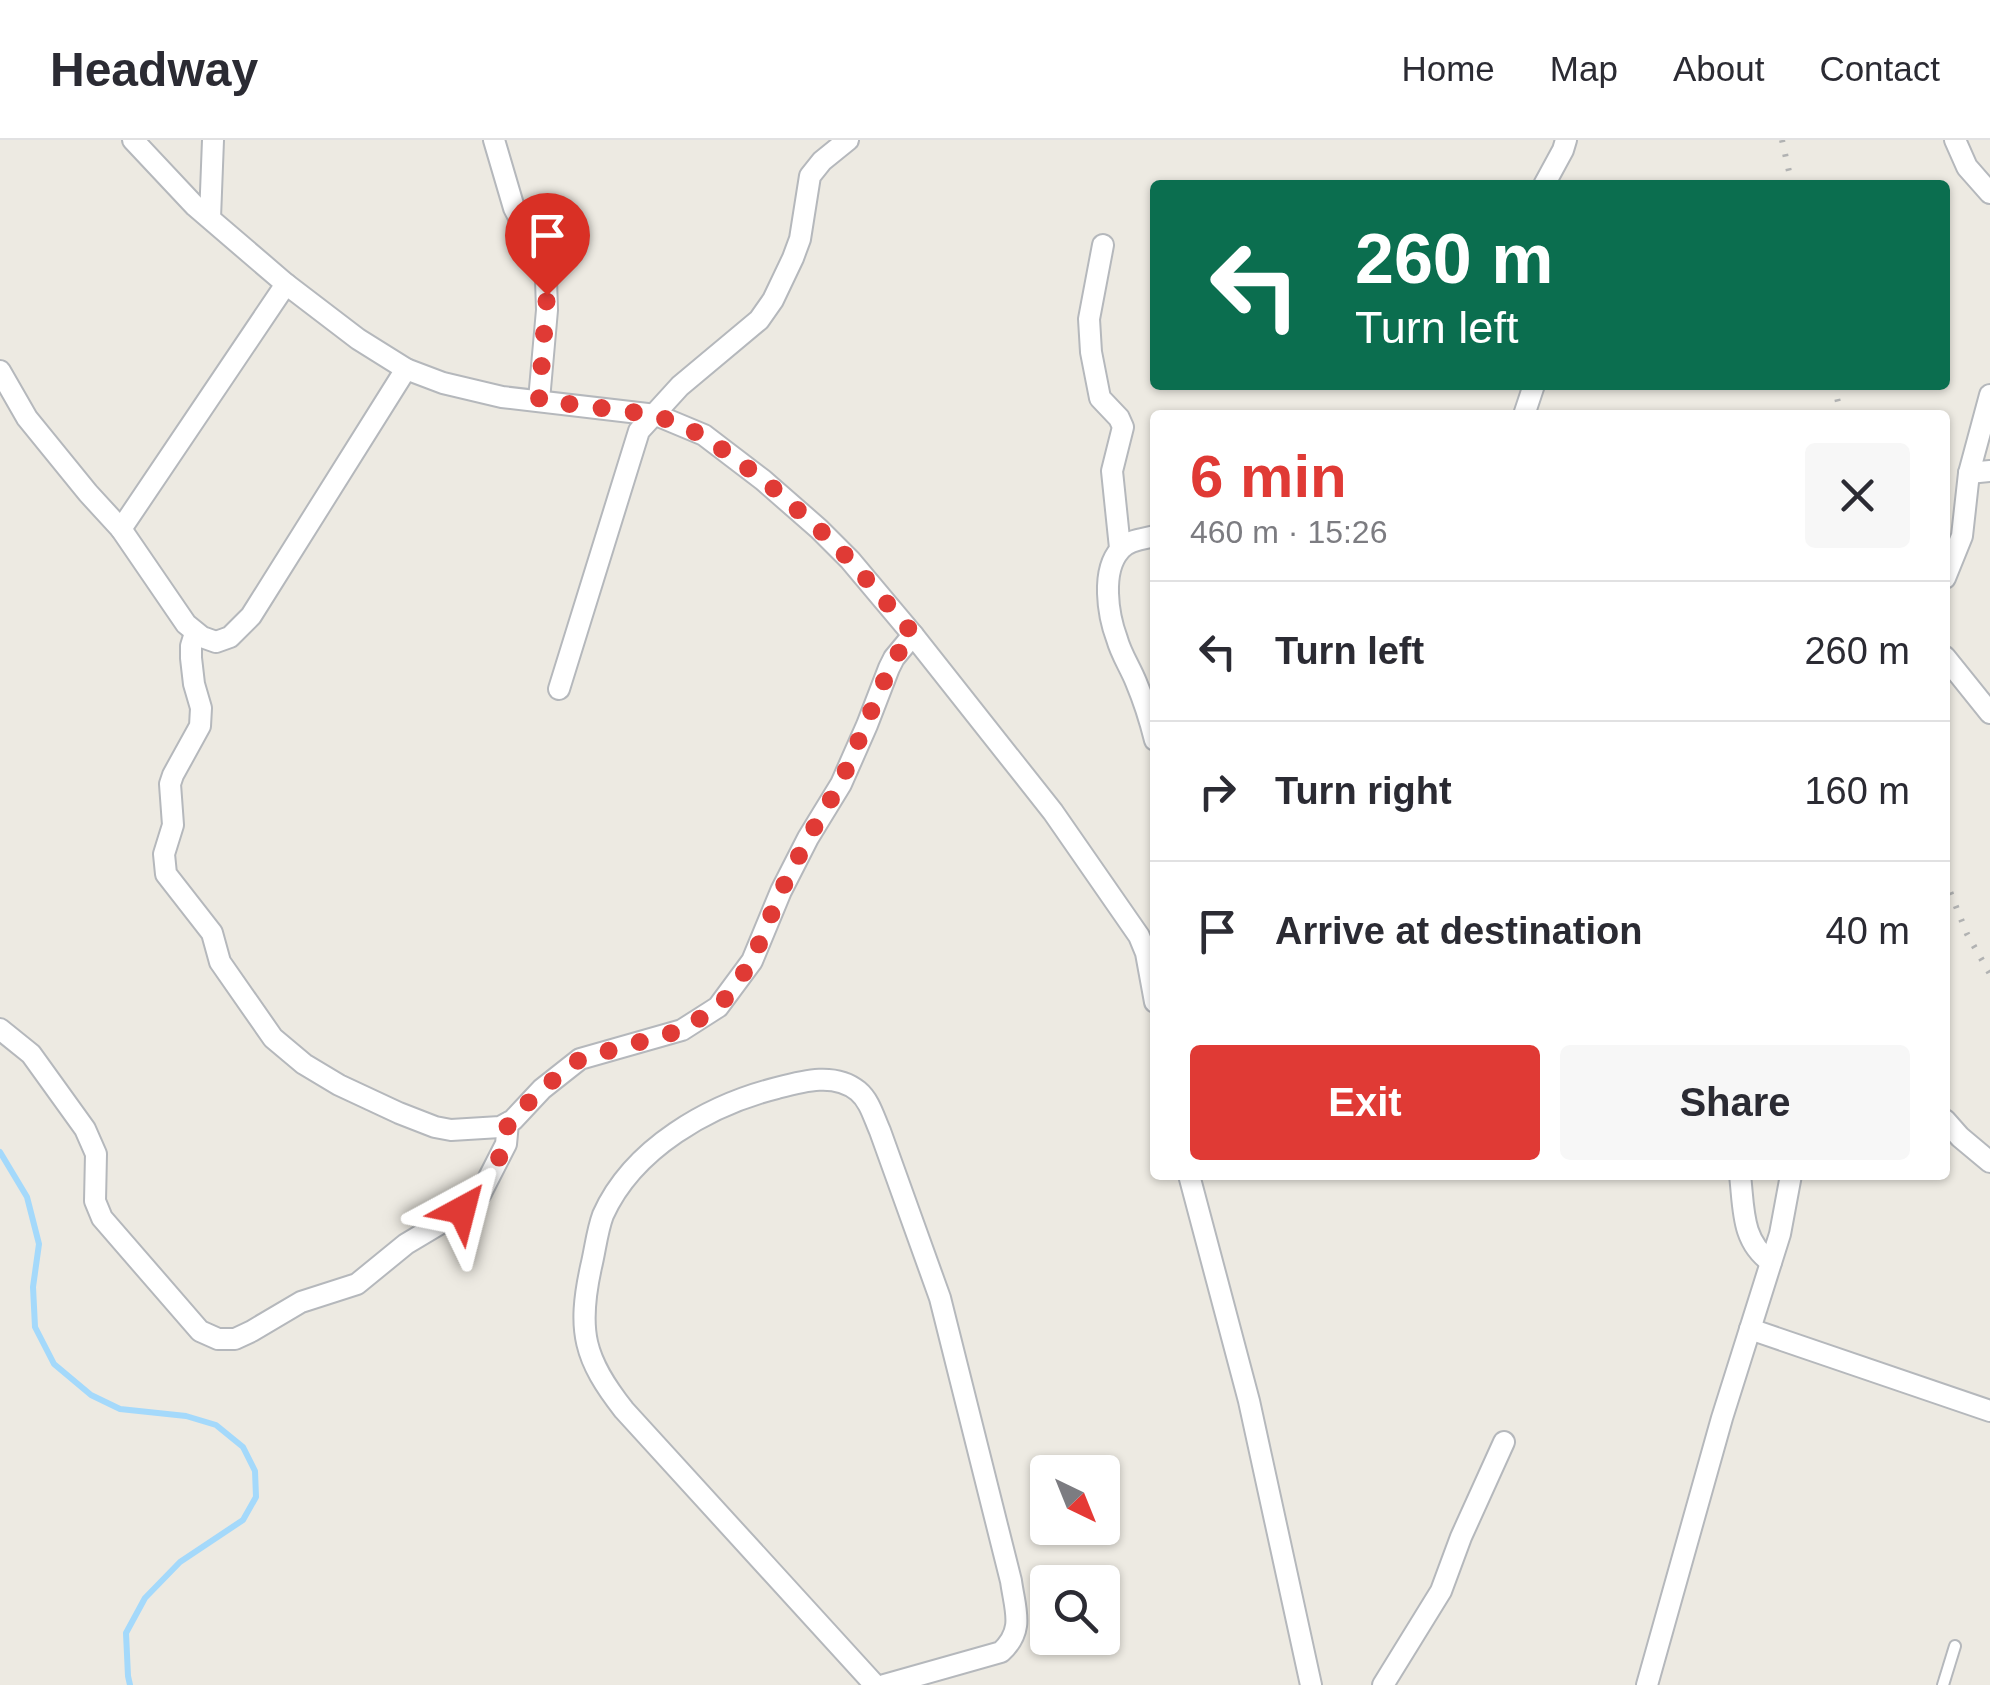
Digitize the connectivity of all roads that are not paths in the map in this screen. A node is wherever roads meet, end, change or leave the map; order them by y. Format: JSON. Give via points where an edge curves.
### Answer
{"nodes":[{"id":1,"x":133,"y":140,"type":"edge"},
{"id":2,"x":213,"y":140,"type":"edge"},
{"id":3,"x":494,"y":140,"type":"edge"},
{"id":4,"x":848,"y":140,"type":"edge"},
{"id":5,"x":1566,"y":140,"type":"edge"},
{"id":6,"x":1954,"y":140,"type":"edge"},
{"id":7,"x":1547,"y":180,"type":"edge"},
{"id":8,"x":1990,"y":193,"type":"edge"},
{"id":9,"x":210,"y":218,"type":"junction"},
{"id":10,"x":1103,"y":245,"type":"dead end"},
{"id":11,"x":286,"y":284,"type":"junction"},
{"id":12,"x":406,"y":369,"type":"junction"},
{"id":13,"x":0,"y":372,"type":"edge"},
{"id":14,"x":1990,"y":395,"type":"edge"},
{"id":15,"x":539,"y":400,"type":"junction"},
{"id":16,"x":656,"y":415,"type":"junction"},
{"id":17,"x":1979,"y":472,"type":"edge"},
{"id":18,"x":120,"y":529,"type":"junction"},
{"id":19,"x":1150,"y":537,"type":"edge"},
{"id":20,"x":1120,"y":548,"type":"junction"},
{"id":21,"x":1950,"y":566,"type":"edge"},
{"id":22,"x":195,"y":632,"type":"junction"},
{"id":23,"x":914,"y":635,"type":"junction"},
{"id":24,"x":1950,"y":664,"type":"edge"},
{"id":25,"x":560,"y":690,"type":"dead end"},
{"id":26,"x":1990,"y":713,"type":"edge"},
{"id":27,"x":1150,"y":724,"type":"edge"},
{"id":28,"x":1150,"y":945,"type":"edge"},
{"id":29,"x":0,"y":1029,"type":"edge"},
{"id":30,"x":508,"y":1123,"type":"junction"},
{"id":31,"x":1950,"y":1126,"type":"edge"},
{"id":32,"x":1990,"y":1162,"type":"edge"},
{"id":33,"x":1191,"y":1180,"type":"edge"},
{"id":34,"x":1741,"y":1180,"type":"edge"},
{"id":35,"x":1791,"y":1180,"type":"edge"},
{"id":36,"x":1771,"y":1262,"type":"junction"},
{"id":37,"x":1750,"y":1330,"type":"junction"},
{"id":38,"x":1990,"y":1411,"type":"edge"},
{"id":39,"x":1504,"y":1442,"type":"dead end"},
{"id":40,"x":1955,"y":1646,"type":"dead end"},
{"id":41,"x":876,"y":1685,"type":"edge"},
{"id":42,"x":884,"y":1685,"type":"edge"},
{"id":43,"x":1311,"y":1685,"type":"edge"},
{"id":44,"x":1383,"y":1685,"type":"edge"},
{"id":45,"x":1647,"y":1685,"type":"edge"},
{"id":46,"x":1942,"y":1685,"type":"edge"}],
"edges":[{"from":1,"to":9,"type":"street"},
{"from":2,"to":9,"type":"street"},
{"from":3,"to":15,"type":"street","via":[[514,208],[546,279]]},
{"from":4,"to":16,"type":"street","via":[[810,176],[796,249],[766,310]]},
{"from":5,"to":7,"type":"street"},
{"from":6,"to":8,"type":"street"},
{"from":9,"to":11,"type":"street"},
{"from":10,"to":20,"type":"street","via":[[1090,336],[1100,398],[1123,427],[1112,471]]},
{"from":11,"to":12,"type":"street"},
{"from":11,"to":18,"type":"street"},
{"from":12,"to":15,"type":"street","via":[[474,392]]},
{"from":12,"to":22,"type":"street","via":[[251,616],[223,640]]},
{"from":13,"to":18,"type":"street","via":[[28,418]]},
{"from":14,"to":17,"type":"street"},
{"from":15,"to":16,"type":"street"},
{"from":16,"to":23,"type":"street","via":[[704,436],[777,492],[850,560]]},
{"from":16,"to":25,"type":"street","via":[[636,436]]},
{"from":17,"to":21,"type":"street"},
{"from":18,"to":22,"type":"street"},
{"from":19,"to":20,"type":"street"},
{"from":20,"to":27,"type":"street","via":[[1108,584],[1112,620]]},
{"from":22,"to":30,"type":"street","via":[[191,658],[200,726],[173,775],[173,825],[164,864],[212,933],[226,972],[272,1038],[339,1085],[435,1127]]},
{"from":23,"to":28,"type":"street"},
{"from":23,"to":30,"type":"street","via":[[894,658],[840,784],[730,993],[682,1030],[580,1059]]},
{"from":24,"to":26,"type":"street"},
{"from":29,"to":30,"type":"street","via":[[31,1054],[85,1130],[96,1154],[102,1218],[200,1331],[218,1339],[235,1338],[301,1302],[357,1284],[462,1210],[481,1193],[506,1144]]},
{"from":31,"to":32,"type":"street"},
{"from":33,"to":43,"type":"street"},
{"from":34,"to":36,"type":"street","via":[[1748,1232]]},
{"from":35,"to":36,"type":"street"},
{"from":36,"to":37,"type":"street"},
{"from":37,"to":38,"type":"street"},
{"from":37,"to":45,"type":"street"},
{"from":39,"to":44,"type":"street","via":[[1442,1591]]},
{"from":40,"to":46,"type":"lane"},
{"from":41,"to":42,"type":"street","via":[[624,1410],[595,1369],[585,1331],[602,1218],[630,1174],[702,1116],[802,1081],[846,1084],[860,1093],[880,1131],[940,1298],[1016,1618],[1016,1633],[1001,1652]]}]}
